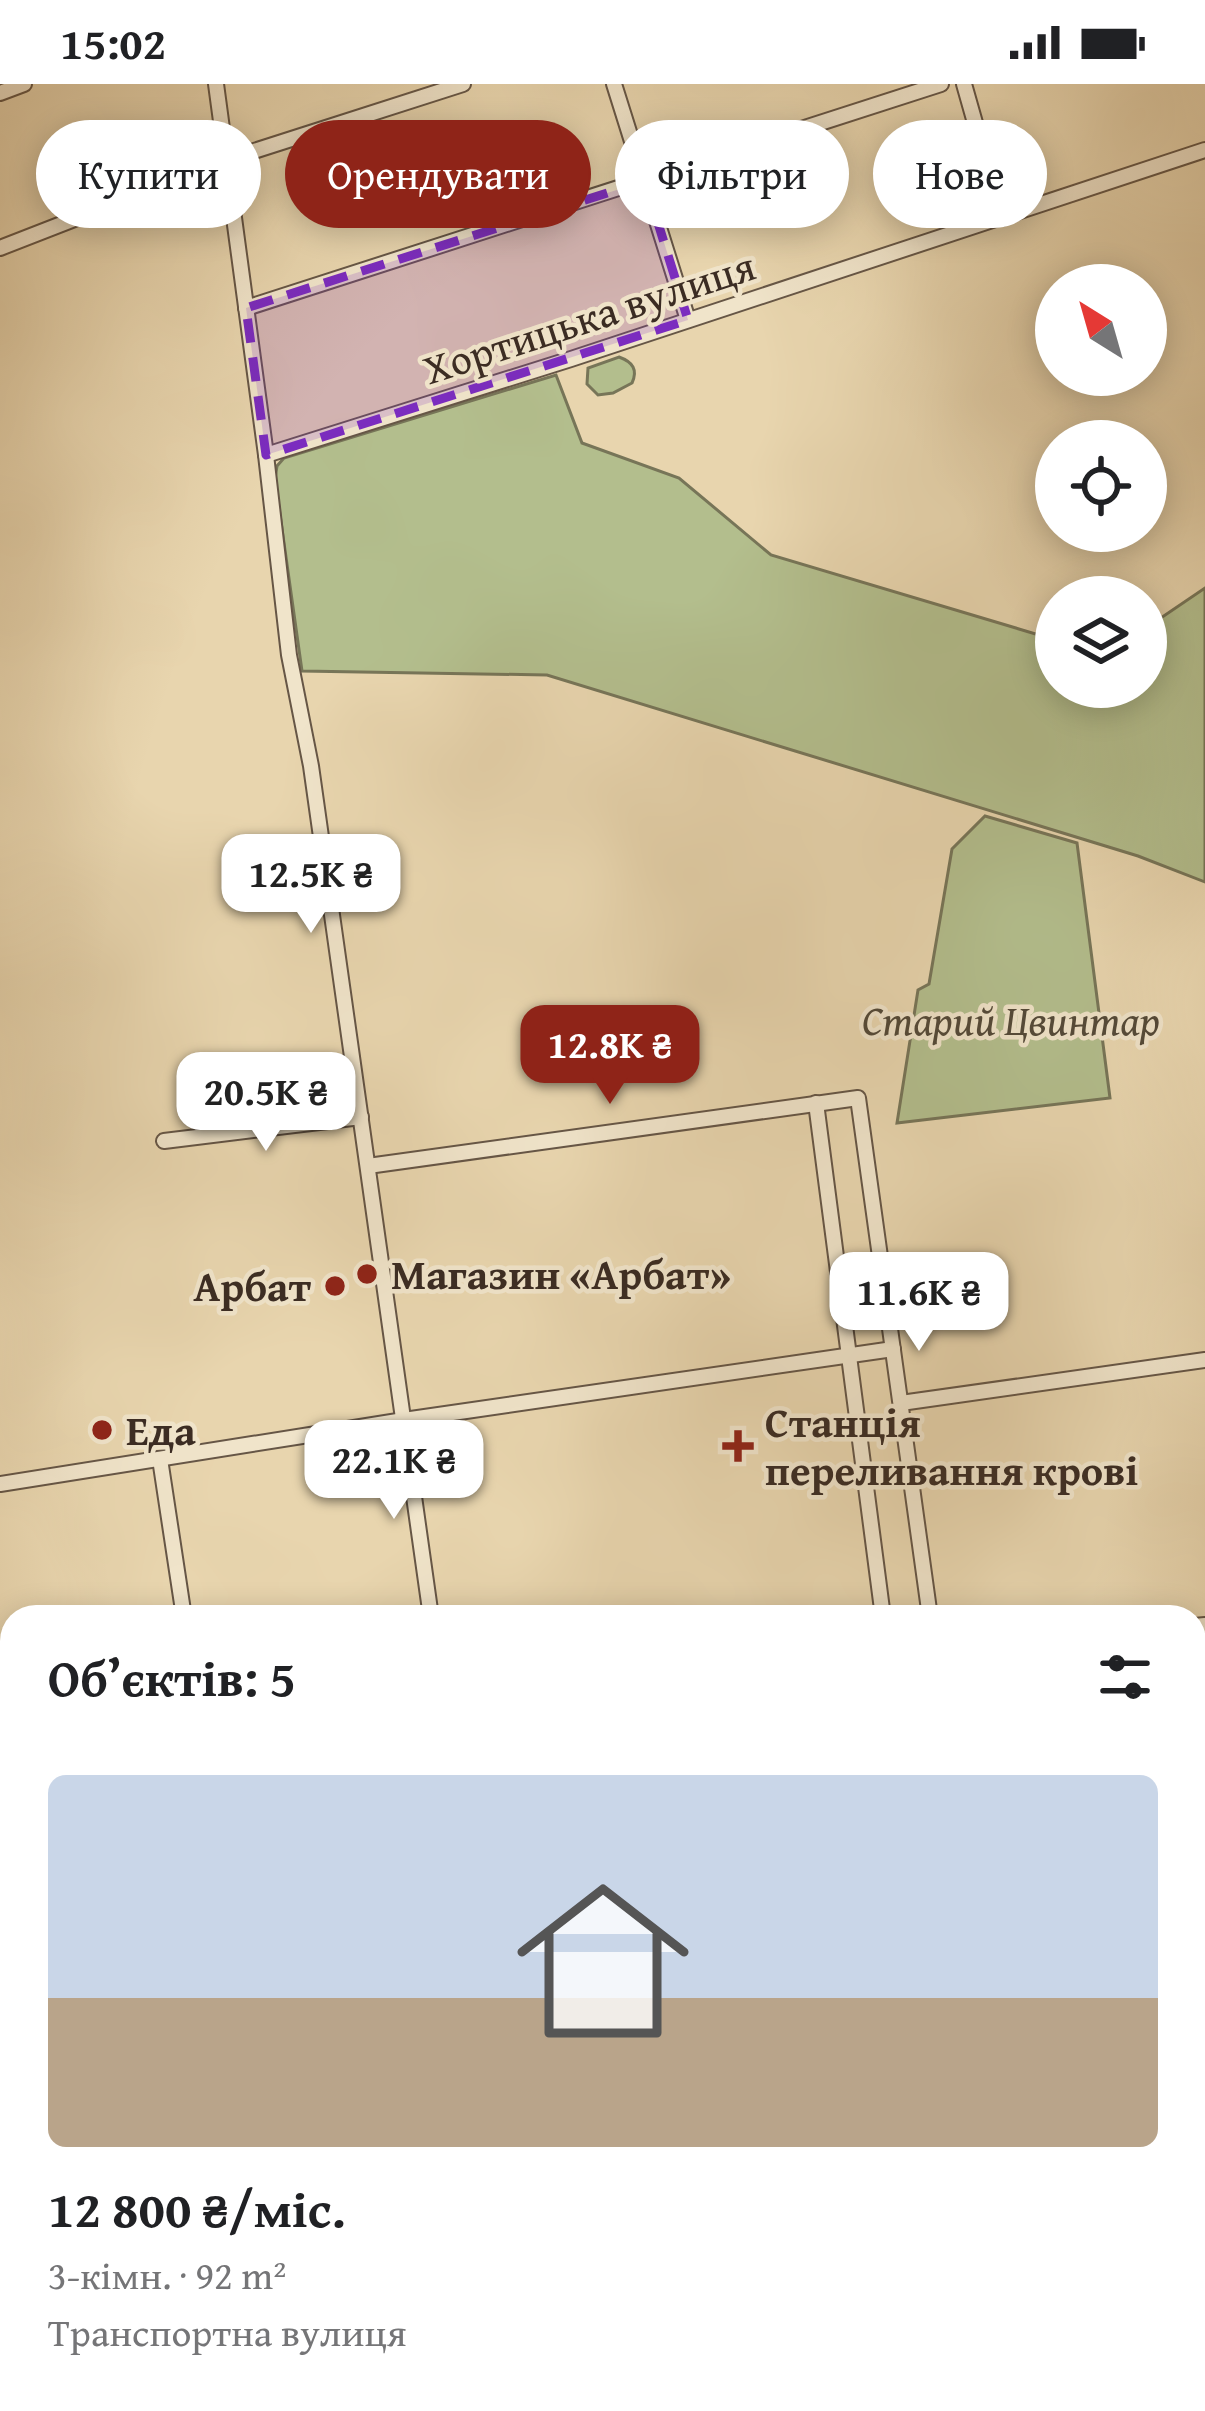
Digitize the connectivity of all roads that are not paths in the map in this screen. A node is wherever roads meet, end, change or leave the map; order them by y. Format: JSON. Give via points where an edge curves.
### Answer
{"nodes":[{"id":1,"x":24,"y":84,"type":"edge"},
{"id":2,"x":216,"y":84,"type":"edge"},
{"id":3,"x":463,"y":84,"type":"edge"},
{"id":4,"x":614,"y":84,"type":"edge"},
{"id":5,"x":941,"y":84,"type":"edge"},
{"id":6,"x":964,"y":84,"type":"edge"},
{"id":7,"x":0,"y":93,"type":"edge"},
{"id":8,"x":221,"y":120,"type":"edge"},
{"id":9,"x":626,"y":120,"type":"edge"},
{"id":10,"x":831,"y":120,"type":"edge"},
{"id":11,"x":974,"y":120,"type":"edge"},
{"id":12,"x":261,"y":149,"type":"edge"},
{"id":13,"x":1205,"y":150,"type":"edge"},
{"id":14,"x":615,"y":191,"type":"edge"},
{"id":15,"x":1047,"y":203,"type":"edge"},
{"id":16,"x":51,"y":228,"type":"edge"},
{"id":17,"x":235,"y":228,"type":"edge"},
{"id":18,"x":660,"y":228,"type":"edge"},
{"id":19,"x":971,"y":228,"type":"edge"},
{"id":20,"x":0,"y":248,"type":"edge"},
{"id":21,"x":246,"y":308,"type":"junction"},
{"id":22,"x":688,"y":320,"type":"junction"},
{"id":23,"x":266,"y":455,"type":"junction"},
{"id":24,"x":816,"y":1103,"type":"junction"},
{"id":25,"x":361,"y":1117,"type":"junction"},
{"id":26,"x":164,"y":1142,"type":"dead end"},
{"id":27,"x":368,"y":1166,"type":"junction"},
{"id":28,"x":893,"y":1348,"type":"junction"},
{"id":29,"x":848,"y":1355,"type":"junction"},
{"id":30,"x":1205,"y":1360,"type":"edge"},
{"id":31,"x":901,"y":1403,"type":"junction"},
{"id":32,"x":404,"y":1420,"type":"junction"},
{"id":33,"x":160,"y":1459,"type":"junction"},
{"id":34,"x":0,"y":1484,"type":"edge"},
{"id":35,"x":182,"y":1605,"type":"edge"},
{"id":36,"x":429,"y":1605,"type":"edge"},
{"id":37,"x":881,"y":1605,"type":"edge"},
{"id":38,"x":928,"y":1605,"type":"edge"}],
"edges":[{"from":1,"to":7,"type":"street"},
{"from":2,"to":8,"type":"street"},
{"from":3,"to":12,"type":"street"},
{"from":4,"to":9,"type":"street"},
{"from":5,"to":10,"type":"street"},
{"from":6,"to":11,"type":"street"},
{"from":13,"to":15,"type":"street","name":"Хортицька вулиця"},
{"from":14,"to":21,"type":"street"},
{"from":16,"to":20,"type":"street"},
{"from":17,"to":21,"type":"street"},
{"from":18,"to":22,"type":"street"},
{"from":19,"to":22,"type":"street","name":"Хортицька вулиця"},
{"from":21,"to":23,"type":"street"},
{"from":22,"to":23,"type":"street","name":"Хортицька вулиця"},
{"from":23,"to":25,"type":"street"},
{"from":24,"to":27,"type":"street"},
{"from":24,"to":28,"type":"street","via":[[858,1098]]},
{"from":24,"to":29,"type":"street"},
{"from":25,"to":26,"type":"street"},
{"from":25,"to":27,"type":"street"},
{"from":27,"to":32,"type":"street"},
{"from":28,"to":29,"type":"street"},
{"from":28,"to":31,"type":"street"},
{"from":29,"to":32,"type":"street"},
{"from":29,"to":37,"type":"street"},
{"from":30,"to":31,"type":"street"},
{"from":31,"to":38,"type":"street"},
{"from":32,"to":33,"type":"street"},
{"from":32,"to":36,"type":"street"},
{"from":33,"to":34,"type":"street"},
{"from":33,"to":35,"type":"street"}]}
